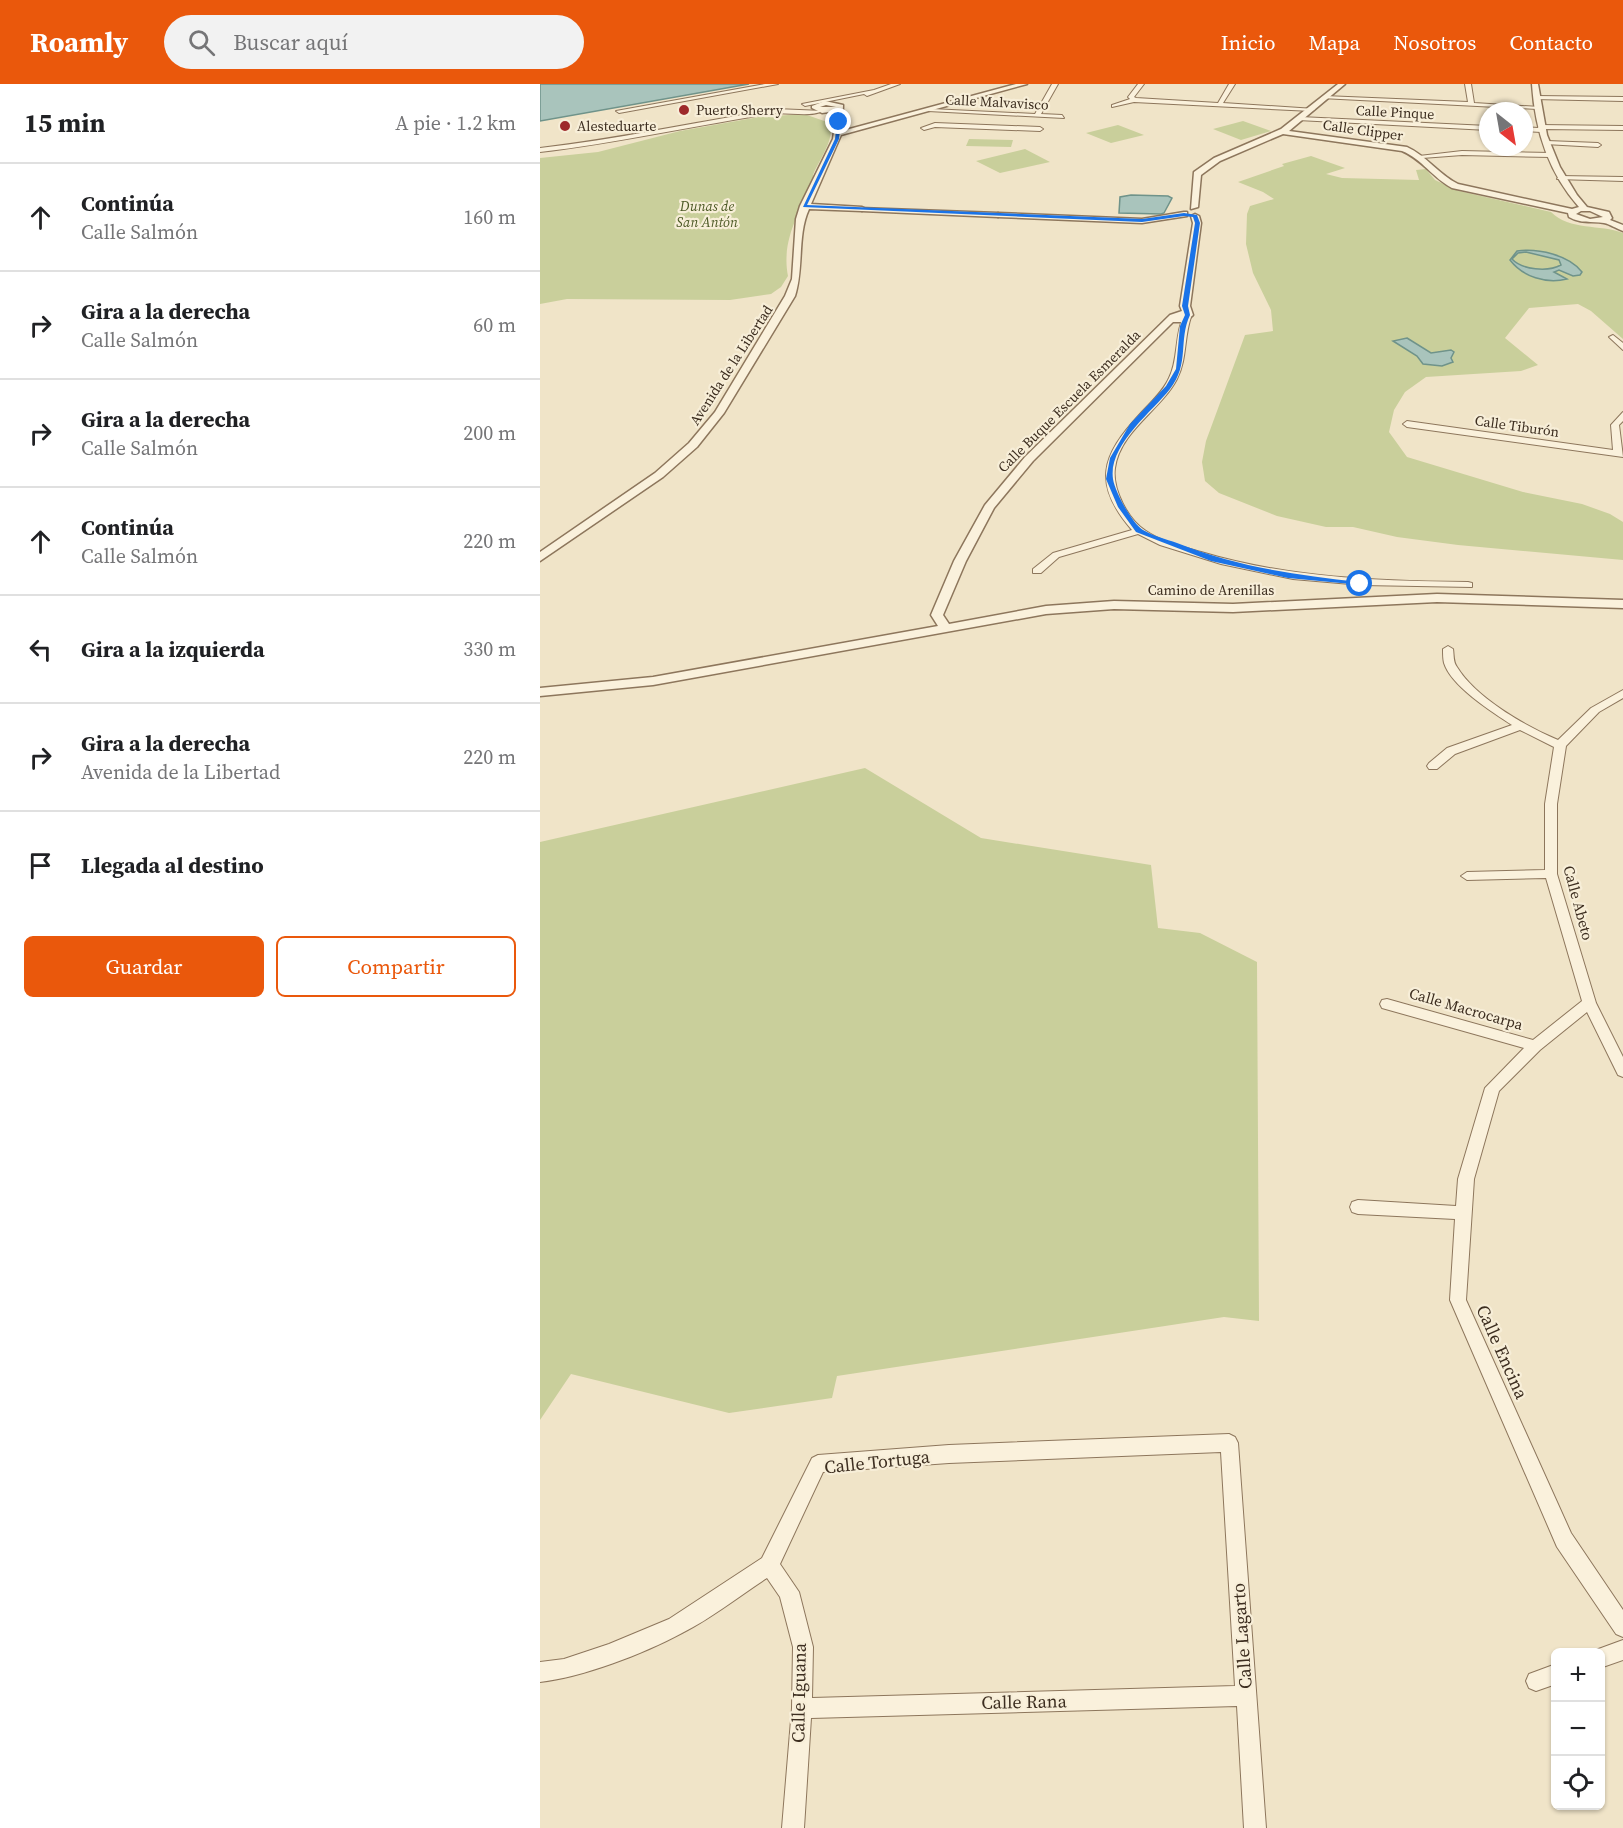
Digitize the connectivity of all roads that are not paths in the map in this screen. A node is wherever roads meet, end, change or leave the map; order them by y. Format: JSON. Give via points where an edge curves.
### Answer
{"nodes":[{"id":1,"x":775,"y":84,"type":"edge"},
{"id":2,"x":897,"y":84,"type":"edge"},
{"id":3,"x":1024,"y":84,"type":"edge"},
{"id":4,"x":1055,"y":84,"type":"edge"},
{"id":5,"x":1141,"y":84,"type":"edge"},
{"id":6,"x":1232,"y":84,"type":"edge"},
{"id":7,"x":1342,"y":84,"type":"edge"},
{"id":8,"x":1466,"y":84,"type":"edge"},
{"id":9,"x":1534,"y":84,"type":"edge"},
{"id":10,"x":873,"y":91,"type":"junction"},
{"id":11,"x":863,"y":93,"type":"junction"},
{"id":12,"x":1324,"y":98,"type":"junction"},
{"id":13,"x":1536,"y":98,"type":"junction"},
{"id":14,"x":1623,"y":99,"type":"edge"},
{"id":15,"x":1134,"y":100,"type":"junction"},
{"id":16,"x":1219,"y":105,"type":"junction"},
{"id":17,"x":1471,"y":105,"type":"junction"},
{"id":18,"x":1114,"y":106,"type":"dead end"},
{"id":19,"x":822,"y":107,"type":"junction"},
{"id":20,"x":1538,"y":107,"type":"junction"},
{"id":21,"x":1312,"y":109,"type":"junction"},
{"id":22,"x":619,"y":111,"type":"dead end"},
{"id":23,"x":764,"y":111,"type":"junction"},
{"id":24,"x":840,"y":111,"type":"junction"},
{"id":25,"x":931,"y":111,"type":"junction"},
{"id":26,"x":1013,"y":115,"type":"junction"},
{"id":27,"x":1036,"y":116,"type":"junction"},
{"id":28,"x":1062,"y":117,"type":"dead end"},
{"id":29,"x":1300,"y":119,"type":"junction"},
{"id":30,"x":681,"y":127,"type":"junction"},
{"id":31,"x":1004,"y":127,"type":"junction"},
{"id":32,"x":924,"y":128,"type":"dead end"},
{"id":33,"x":1479,"y":128,"type":"edge"},
{"id":34,"x":1533,"y":128,"type":"edge"},
{"id":35,"x":1541,"y":128,"type":"junction"},
{"id":36,"x":1623,"y":128,"type":"edge"},
{"id":37,"x":1040,"y":129,"type":"dead end"},
{"id":38,"x":1282,"y":132,"type":"junction"},
{"id":39,"x":838,"y":134,"type":"junction"},
{"id":40,"x":1547,"y":143,"type":"junction"},
{"id":41,"x":1598,"y":145,"type":"dead end"},
{"id":42,"x":540,"y":150,"type":"edge"},
{"id":43,"x":1551,"y":155,"type":"junction"},
{"id":44,"x":1422,"y":156,"type":"junction"},
{"id":45,"x":1559,"y":178,"type":"junction"},
{"id":46,"x":1623,"y":179,"type":"edge"},
{"id":47,"x":804,"y":206,"type":"junction"},
{"id":48,"x":862,"y":209,"type":"joint"},
{"id":49,"x":1585,"y":209,"type":"junction"},
{"id":50,"x":1199,"y":211,"type":"junction"},
{"id":51,"x":1573,"y":212,"type":"junction"},
{"id":52,"x":998,"y":215,"type":"joint"},
{"id":53,"x":1623,"y":216,"type":"edge"},
{"id":54,"x":1606,"y":218,"type":"junction"},
{"id":55,"x":1623,"y":228,"type":"edge"},
{"id":56,"x":1178,"y":318,"type":"junction"},
{"id":57,"x":1613,"y":337,"type":"dead end"},
{"id":58,"x":1623,"y":348,"type":"edge"},
{"id":59,"x":1623,"y":415,"type":"edge"},
{"id":60,"x":1407,"y":424,"type":"dead end"},
{"id":61,"x":1620,"y":454,"type":"edge"},
{"id":62,"x":1139,"y":531,"type":"junction"},
{"id":63,"x":540,"y":557,"type":"edge"},
{"id":64,"x":1037,"y":571,"type":"dead end"},
{"id":65,"x":1468,"y":585,"type":"dead end"},
{"id":66,"x":1623,"y":604,"type":"edge"},
{"id":67,"x":945,"y":627,"type":"junction"},
{"id":68,"x":1448,"y":649,"type":"dead end"},
{"id":69,"x":540,"y":692,"type":"edge"},
{"id":70,"x":1623,"y":693,"type":"edge"},
{"id":71,"x":1520,"y":726,"type":"junction"},
{"id":72,"x":1560,"y":745,"type":"junction"},
{"id":73,"x":1433,"y":766,"type":"dead end"},
{"id":74,"x":1551,"y":874,"type":"junction"},
{"id":75,"x":1467,"y":876,"type":"dead end"},
{"id":76,"x":1590,"y":1003,"type":"junction"},
{"id":77,"x":1388,"y":1004,"type":"dead end"},
{"id":78,"x":1535,"y":1046,"type":"junction"},
{"id":79,"x":1623,"y":1071,"type":"edge"},
{"id":80,"x":1359,"y":1207,"type":"dead end"},
{"id":81,"x":1464,"y":1213,"type":"junction"},
{"id":82,"x":1230,"y":1443,"type":"joint"},
{"id":83,"x":770,"y":1565,"type":"junction"},
{"id":84,"x":1623,"y":1627,"type":"edge"},
{"id":85,"x":1623,"y":1650,"type":"edge"},
{"id":86,"x":1605,"y":1656,"type":"edge"},
{"id":87,"x":540,"y":1672,"type":"edge"},
{"id":88,"x":1551,"y":1676,"type":"edge"},
{"id":89,"x":1536,"y":1681,"type":"dead end"},
{"id":90,"x":1246,"y":1696,"type":"junction"},
{"id":91,"x":802,"y":1708,"type":"junction"},
{"id":92,"x":793,"y":1828,"type":"edge"},
{"id":93,"x":1255,"y":1828,"type":"edge"}],
"edges":[{"from":1,"to":22,"type":"street"},
{"from":2,"to":10,"type":"street"},
{"from":3,"to":25,"type":"street"},
{"from":4,"to":27,"type":"street"},
{"from":5,"to":15,"type":"street","via":[[1131,97]]},
{"from":6,"to":16,"type":"street"},
{"from":7,"to":12,"type":"street","name":"Calle Clipper"},
{"from":8,"to":17,"type":"street"},
{"from":9,"to":13,"type":"street"},
{"from":10,"to":11,"type":"street"},
{"from":10,"to":24,"type":"street"},
{"from":11,"to":19,"type":"street"},
{"from":11,"to":23,"type":"street"},
{"from":12,"to":17,"type":"street"},
{"from":12,"to":21,"type":"street","name":"Calle Clipper"},
{"from":13,"to":14,"type":"street"},
{"from":13,"to":20,"type":"street"},
{"from":15,"to":16,"type":"street","via":[[1190,107]]},
{"from":15,"to":18,"type":"street"},
{"from":16,"to":21,"type":"street"},
{"from":17,"to":20,"type":"street"},
{"from":19,"to":23,"type":"street"},
{"from":19,"to":24,"type":"street"},
{"from":19,"to":24,"type":"street"},
{"from":19,"to":30,"type":"street"},
{"from":20,"to":35,"type":"street"},
{"from":21,"to":29,"type":"street","name":"Calle Clipper"},
{"from":23,"to":30,"type":"street"},
{"from":24,"to":39,"type":"street","name":"Avenida de la Libertad"},
{"from":25,"to":26,"type":"street","name":"Calle Malvavisco"},
{"from":25,"to":39,"type":"street"},
{"from":26,"to":27,"type":"street","name":"Calle Malvavisco"},
{"from":26,"to":31,"type":"street"},
{"from":27,"to":28,"type":"street","name":"Calle Malvavisco"},
{"from":29,"to":33,"type":"street","name":"Calle Pinque"},
{"from":29,"to":38,"type":"street","name":"Calle Clipper"},
{"from":30,"to":42,"type":"street"},
{"from":31,"to":32,"type":"street"},
{"from":31,"to":37,"type":"street"},
{"from":34,"to":35,"type":"street"},
{"from":35,"to":36,"type":"street"},
{"from":35,"to":40,"type":"street"},
{"from":38,"to":44,"type":"street","name":"Calle Clipper","via":[[1386,145]]},
{"from":38,"to":50,"type":"street","via":[[1206,165],[1197,174]]},
{"from":39,"to":47,"type":"street","name":"Avenida de la Libertad"},
{"from":40,"to":41,"type":"street"},
{"from":40,"to":43,"type":"street"},
{"from":43,"to":44,"type":"street"},
{"from":43,"to":45,"type":"street"},
{"from":44,"to":51,"type":"street","via":[[1444,182]]},
{"from":45,"to":46,"type":"street"},
{"from":45,"to":49,"type":"street"},
{"from":47,"to":48,"type":"street"},
{"from":47,"to":63,"type":"street","name":"Avenida de la Libertad","via":[[797,228],[795,279],[790,296],[719,413],[659,475]]},
{"from":48,"to":52,"type":"street"},
{"from":49,"to":51,"type":"street"},
{"from":49,"to":54,"type":"street","via":[[1597,210]]},
{"from":50,"to":52,"type":"street","via":[[1181,210],[1184,214],[1142,221]]},
{"from":50,"to":56,"type":"street"},
{"from":51,"to":54,"type":"street","via":[[1578,219]]},
{"from":53,"to":54,"type":"street"},
{"from":54,"to":55,"type":"street"},
{"from":56,"to":62,"type":"street","via":[[1179,369],[1168,387],[1132,425],[1113,458],[1109,479],[1121,507]]},
{"from":56,"to":67,"type":"street","name":"Calle Buque Escuela Esmeralda","via":[[1029,459],[989,507],[937,615]]},
{"from":57,"to":58,"type":"street"},
{"from":59,"to":61,"type":"street","via":[[1615,425]]},
{"from":60,"to":61,"type":"street","name":"Calle Tiburón"},
{"from":62,"to":64,"type":"street","via":[[1056,555]]},
{"from":62,"to":65,"type":"street","via":[[1214,560],[1288,576],[1360,584]]},
{"from":66,"to":67,"type":"street","name":"Camino de Arenillas","via":[[1437,598],[1233,608],[1114,605],[1046,610]]},
{"from":67,"to":69,"type":"street","name":"Camino de Arenillas","via":[[653,681]]},
{"from":68,"to":71,"type":"street","via":[[1450,665]]},
{"from":70,"to":72,"type":"street","via":[[1594,710]]},
{"from":71,"to":72,"type":"street"},
{"from":71,"to":73,"type":"street","via":[[1451,751]]},
{"from":72,"to":74,"type":"street","name":"Calle Abeto","via":[[1551,804]]},
{"from":74,"to":75,"type":"street"},
{"from":74,"to":76,"type":"street","name":"Calle Abeto"},
{"from":76,"to":78,"type":"street","name":"Calle Encina"},
{"from":76,"to":79,"type":"street","name":"Calle Abeto"},
{"from":77,"to":78,"type":"street","name":"Calle Macrocarpa"},
{"from":78,"to":81,"type":"street","name":"Calle Encina","via":[[1492,1088],[1466,1179]]},
{"from":80,"to":81,"type":"street"},
{"from":81,"to":84,"type":"street","name":"Calle Encina","via":[[1458,1300],[1564,1540]]},
{"from":82,"to":83,"type":"street","name":"Calle Tortuga","via":[[949,1454],[818,1464]]},
{"from":82,"to":90,"type":"street","name":"Calle Lagarto"},
{"from":83,"to":87,"type":"street","via":[[676,1626],[609,1654],[564,1669]]},
{"from":83,"to":91,"type":"street","name":"Calle Iguana","via":[[789,1592],[803,1647]]},
{"from":85,"to":86,"type":"street"},
{"from":88,"to":89,"type":"street"},
{"from":90,"to":91,"type":"street","name":"Calle Rana"},
{"from":90,"to":93,"type":"street","name":"Calle Lagarto"},
{"from":91,"to":92,"type":"street","name":"Calle Iguana"}]}
